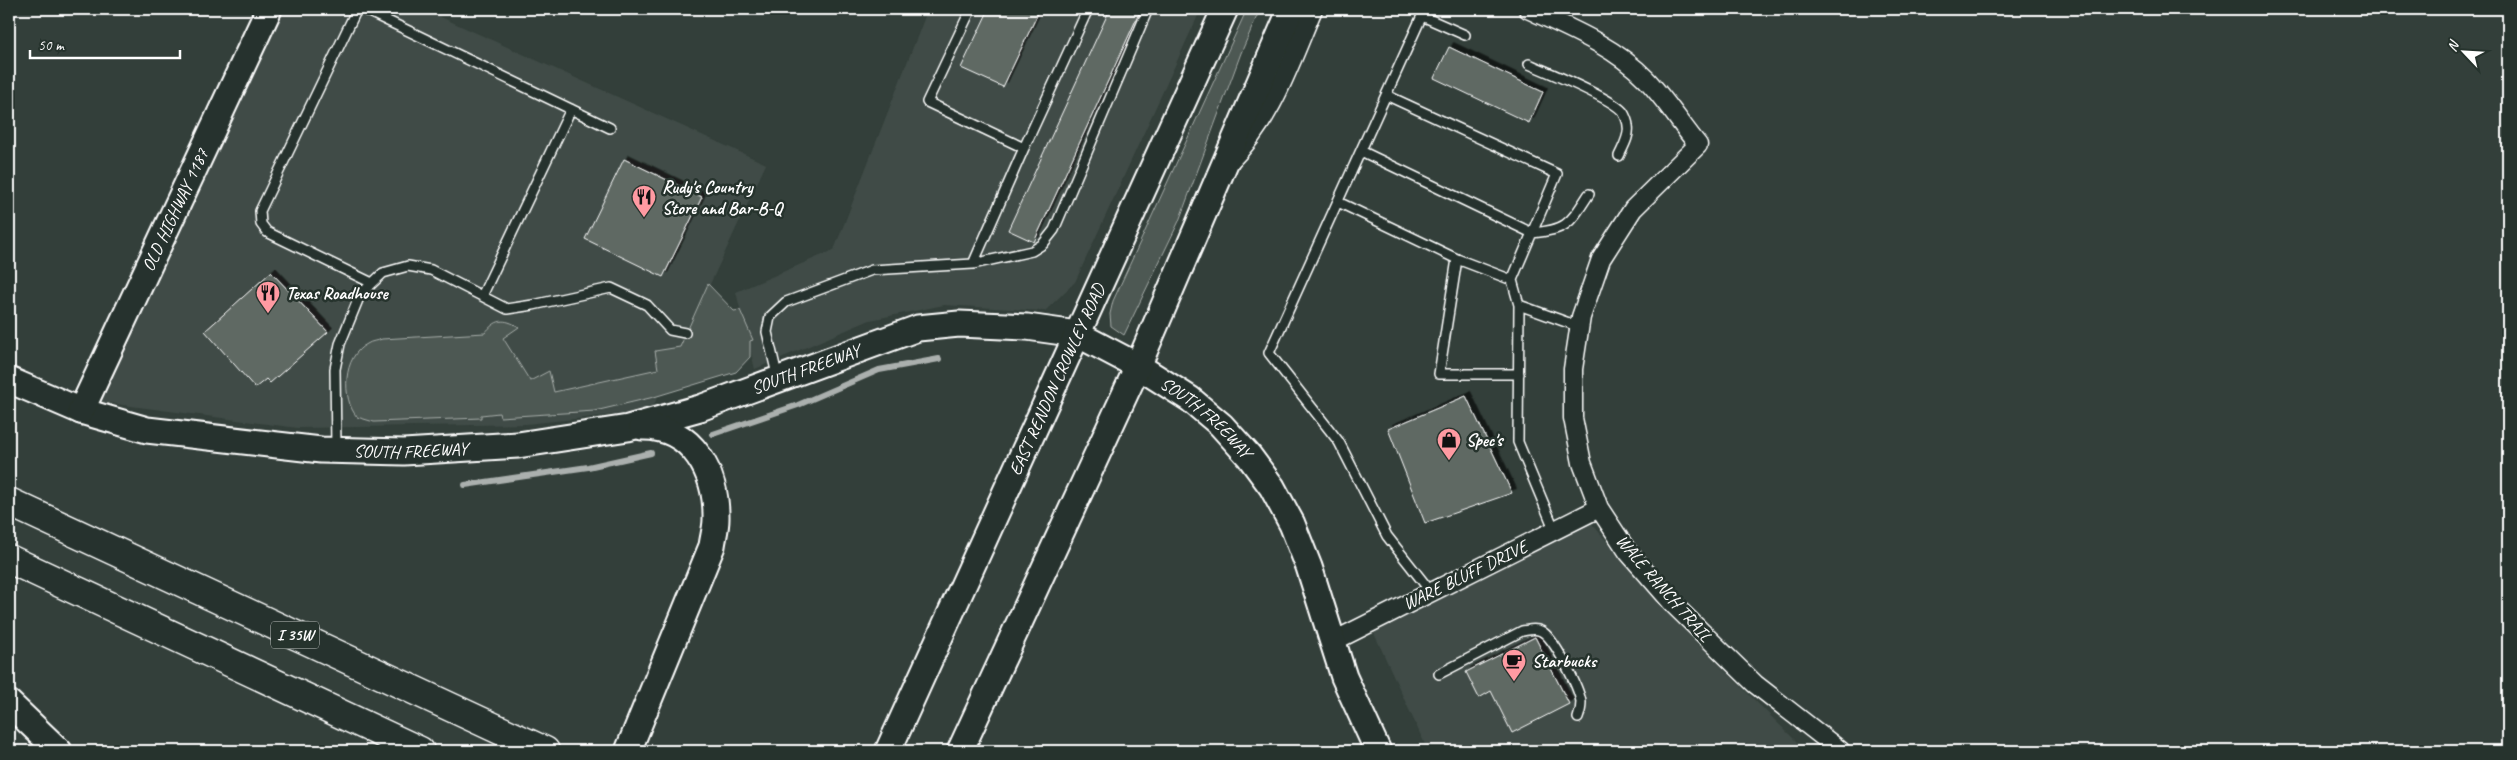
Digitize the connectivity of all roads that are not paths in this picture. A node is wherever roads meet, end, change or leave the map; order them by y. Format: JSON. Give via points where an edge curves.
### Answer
{"nodes":[{"id":1,"x":269,"y":9,"type":"edge"},
{"id":2,"x":357,"y":9,"type":"edge"},
{"id":3,"x":363,"y":9,"type":"edge"},
{"id":4,"x":971,"y":9,"type":"edge"},
{"id":5,"x":1088,"y":9,"type":"edge"},
{"id":6,"x":1148,"y":9,"type":"edge"},
{"id":7,"x":1226,"y":9,"type":"edge"},
{"id":8,"x":1291,"y":9,"type":"edge"},
{"id":9,"x":1313,"y":9,"type":"edge"},
{"id":10,"x":1528,"y":9,"type":"edge"},
{"id":11,"x":1423,"y":12,"type":"edge"},
{"id":12,"x":1465,"y":35,"type":"dead end"},
{"id":13,"x":1529,"y":64,"type":"dead end"},
{"id":14,"x":1386,"y":95,"type":"junction"},
{"id":15,"x":571,"y":109,"type":"junction"},
{"id":16,"x":610,"y":128,"type":"dead end"},
{"id":17,"x":1024,"y":148,"type":"junction"},
{"id":18,"x":1361,"y":151,"type":"junction"},
{"id":19,"x":1619,"y":156,"type":"dead end"},
{"id":20,"x":1222,"y":169,"type":"junction"},
{"id":21,"x":1589,"y":194,"type":"dead end"},
{"id":22,"x":1338,"y":202,"type":"junction"},
{"id":23,"x":1532,"y":232,"type":"junction"},
{"id":24,"x":1457,"y":259,"type":"junction"},
{"id":25,"x":973,"y":264,"type":"junction"},
{"id":26,"x":1512,"y":280,"type":"junction"},
{"id":27,"x":372,"y":283,"type":"junction"},
{"id":28,"x":482,"y":296,"type":"junction"},
{"id":29,"x":1519,"y":305,"type":"junction"},
{"id":30,"x":1580,"y":327,"type":"junction"},
{"id":31,"x":685,"y":333,"type":"dead end"},
{"id":32,"x":1077,"y":334,"type":"junction"},
{"id":33,"x":1138,"y":366,"type":"junction"},
{"id":34,"x":1519,"y":374,"type":"junction"},
{"id":35,"x":778,"y":379,"type":"junction"},
{"id":36,"x":9,"y":380,"type":"edge"},
{"id":37,"x":81,"y":411,"type":"junction"},
{"id":38,"x":628,"y":428,"type":"junction"},
{"id":39,"x":336,"y":451,"type":"junction"},
{"id":40,"x":9,"y":502,"type":"edge"},
{"id":41,"x":1599,"y":508,"type":"junction"},
{"id":42,"x":1555,"y":531,"type":"junction"},
{"id":43,"x":9,"y":559,"type":"edge"},
{"id":44,"x":1431,"y":592,"type":"junction"},
{"id":45,"x":1332,"y":642,"type":"junction"},
{"id":46,"x":1439,"y":674,"type":"dead end"},
{"id":47,"x":9,"y":703,"type":"edge"},
{"id":48,"x":1578,"y":718,"type":"dead end"},
{"id":49,"x":55,"y":750,"type":"edge"},
{"id":50,"x":420,"y":751,"type":"edge"},
{"id":51,"x":545,"y":751,"type":"edge"},
{"id":52,"x":628,"y":751,"type":"edge"},
{"id":53,"x":888,"y":751,"type":"edge"},
{"id":54,"x":960,"y":751,"type":"edge"},
{"id":55,"x":1378,"y":751,"type":"edge"},
{"id":56,"x":1842,"y":751,"type":"edge"}],
"edges":[{"from":1,"to":37,"type":"main road","name":"OLD HIGHWAY 1187"},
{"from":2,"to":27,"type":"lane","via":[[260,211],[261,224],[268,232]]},
{"from":3,"to":15,"type":"lane"},
{"from":4,"to":17,"type":"lane","via":[[927,102]]},
{"from":5,"to":17,"type":"lane"},
{"from":6,"to":25,"type":"lane","via":[[1054,230],[1043,244],[1032,251]]},
{"from":7,"to":32,"type":"main road","name":"EAST RENDON CROWLEY ROAD"},
{"from":8,"to":20,"type":"main road"},
{"from":9,"to":20,"type":"street","via":[[1264,121],[1249,142]]},
{"from":10,"to":30,"type":"street","name":"WALE RANCH TRAIL","via":[[1590,38],[1624,60],[1646,79],[1698,146],[1633,209],[1601,258]]},
{"from":11,"to":12,"type":"lane"},
{"from":11,"to":14,"type":"lane"},
{"from":13,"to":19,"type":"lane","via":[[1590,92],[1623,112],[1629,127]]},
{"from":14,"to":18,"type":"lane"},
{"from":14,"to":23,"type":"lane","via":[[1557,174]]},
{"from":15,"to":16,"type":"lane"},
{"from":15,"to":28,"type":"lane"},
{"from":17,"to":25,"type":"lane"},
{"from":18,"to":22,"type":"lane"},
{"from":18,"to":23,"type":"lane"},
{"from":20,"to":33,"type":"main road"},
{"from":21,"to":23,"type":"lane","via":[[1565,226]]},
{"from":22,"to":24,"type":"lane"},
{"from":22,"to":44,"type":"lane","via":[[1269,353],[1340,442],[1388,536]]},
{"from":23,"to":26,"type":"lane"},
{"from":24,"to":26,"type":"lane"},
{"from":24,"to":34,"type":"lane","via":[[1439,374]]},
{"from":25,"to":35,"type":"lane","via":[[872,270],[786,302],[767,324]]},
{"from":26,"to":29,"type":"lane"},
{"from":27,"to":28,"type":"lane","via":[[383,273],[408,266],[431,270]]},
{"from":27,"to":39,"type":"lane","via":[[360,295],[336,360]]},
{"from":28,"to":31,"type":"lane","via":[[507,308],[533,306],[611,288],[647,305],[670,330]]},
{"from":29,"to":30,"type":"lane"},
{"from":29,"to":34,"type":"lane"},
{"from":30,"to":41,"type":"street","name":"WALE RANCH TRAIL","via":[[1573,369],[1572,418],[1582,464]]},
{"from":32,"to":33,"type":"main road","name":"SOUTH FREEWAY"},
{"from":32,"to":35,"type":"main road","name":"SOUTH FREEWAY","via":[[1027,326],[959,324],[918,328]]},
{"from":32,"to":53,"type":"main road","name":"EAST RENDON CROWLEY ROAD"},
{"from":33,"to":45,"type":"main road","name":"SOUTH FREEWAY","via":[[1190,399],[1221,425],[1250,456],[1272,487],[1296,533]]},
{"from":33,"to":54,"type":"main road"},
{"from":34,"to":42,"type":"lane","via":[[1518,442]]},
{"from":35,"to":38,"type":"main road","name":"SOUTH FREEWAY","via":[[700,408]]},
{"from":36,"to":37,"type":"main road","name":"SOUTH FREEWAY"},
{"from":37,"to":39,"type":"main road","name":"SOUTH FREEWAY","via":[[147,430]]},
{"from":38,"to":39,"type":"main road","name":"SOUTH FREEWAY","via":[[518,445],[404,452]]},
{"from":38,"to":52,"type":"main road","via":[[650,427],[676,434],[689,444],[700,458],[712,485],[716,520],[712,546]]},
{"from":40,"to":51,"type":"highway","number":"I 35W"},
{"from":41,"to":42,"type":"street","name":"WARE BLUFF DRIVE"},
{"from":41,"to":56,"type":"street","name":"WALE RANCH TRAIL","via":[[1628,552],[1703,635],[1754,684]]},
{"from":42,"to":44,"type":"street","name":"WARE BLUFF DRIVE"},
{"from":43,"to":50,"type":"highway"},
{"from":44,"to":45,"type":"street","name":"WARE BLUFF DRIVE"},
{"from":45,"to":55,"type":"main road","name":"SOUTH FREEWAY"},
{"from":46,"to":48,"type":"lane","via":[[1522,631],[1540,631],[1554,643],[1579,695],[1581,709]]},
{"from":47,"to":49,"type":"main road"}]}
